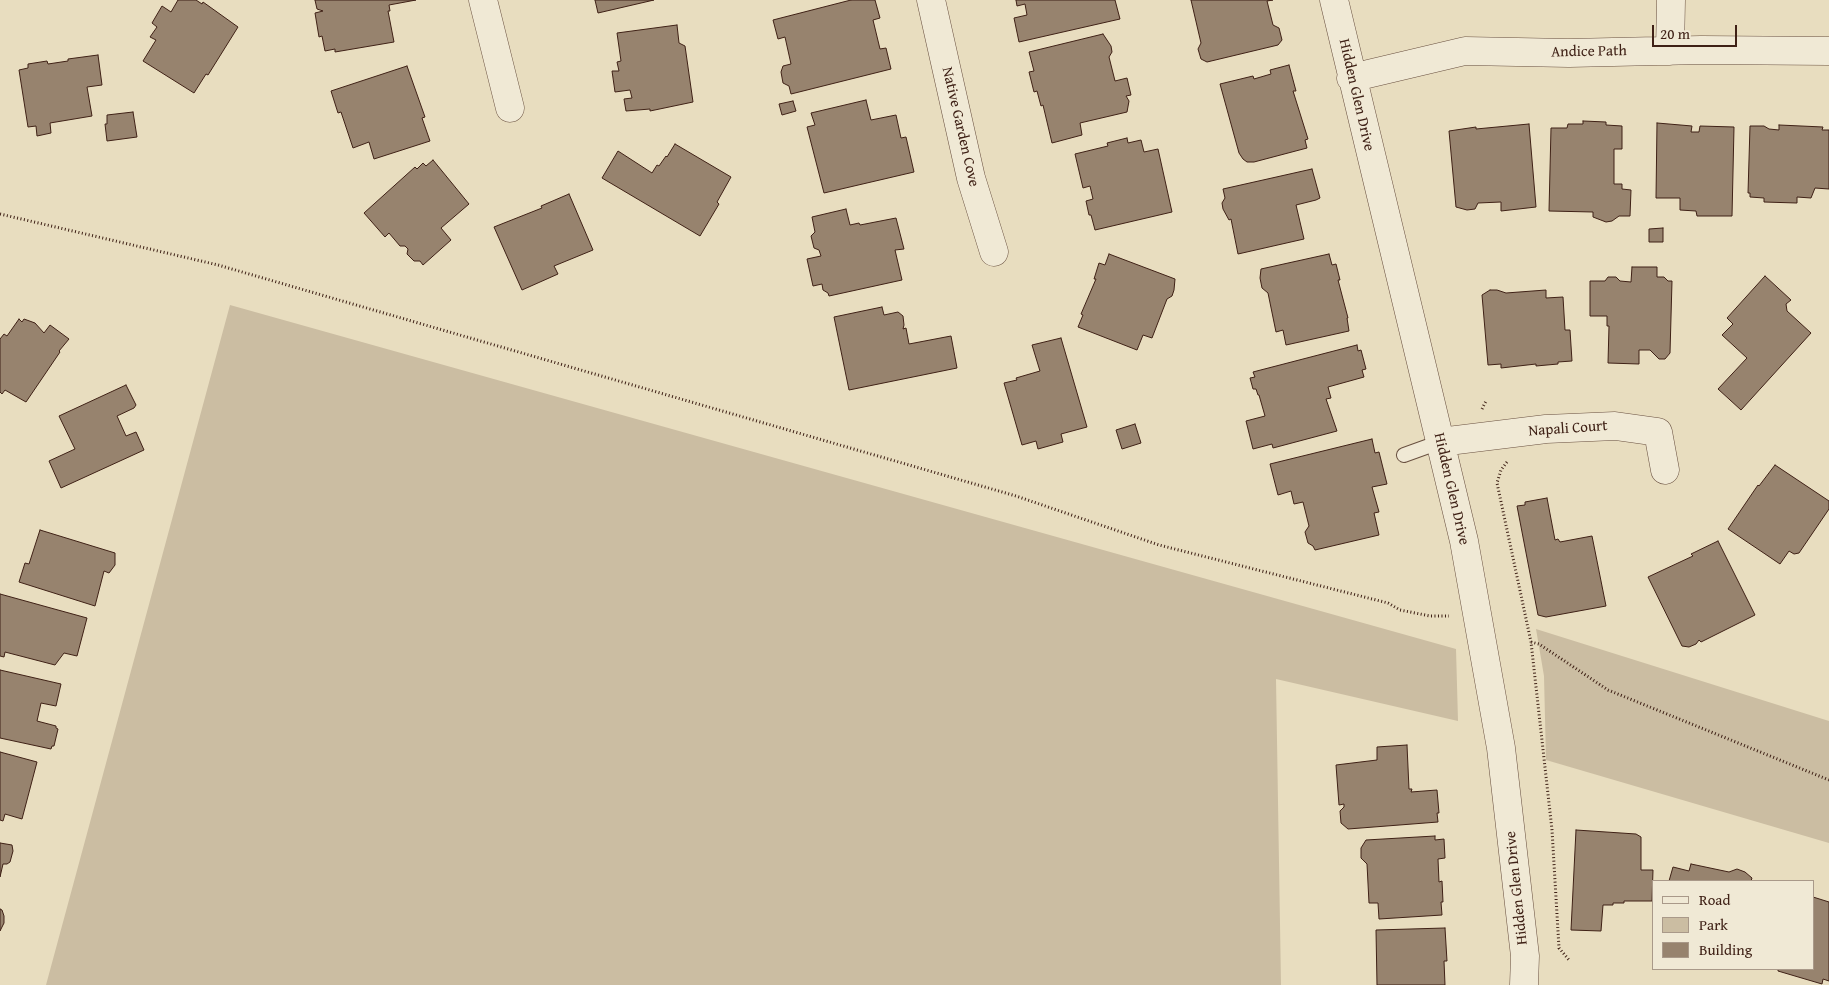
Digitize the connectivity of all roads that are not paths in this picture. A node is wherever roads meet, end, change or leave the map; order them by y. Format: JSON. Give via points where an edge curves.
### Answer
{"nodes":[{"id":1,"x":483,"y":0,"type":"edge"},
{"id":2,"x":930,"y":0,"type":"edge"},
{"id":3,"x":1334,"y":0,"type":"edge"},
{"id":4,"x":1671,"y":0,"type":"edge"},
{"id":5,"x":1670,"y":51,"type":"junction"},
{"id":6,"x":1829,"y":51,"type":"edge"},
{"id":7,"x":1351,"y":78,"type":"junction"},
{"id":8,"x":510,"y":108,"type":"dead end"},
{"id":9,"x":994,"y":252,"type":"dead end"},
{"id":10,"x":1440,"y":442,"type":"junction"},
{"id":11,"x":1404,"y":455,"type":"dead end"},
{"id":12,"x":1665,"y":470,"type":"dead end"},
{"id":13,"x":1524,"y":985,"type":"edge"}],
"edges":[{"from":1,"to":8,"type":"street"},
{"from":2,"to":9,"type":"street","name":"Native Garden Cove","via":[[971,178]]},
{"from":3,"to":7,"type":"street","name":"Hidden Glen Drive"},
{"from":4,"to":5,"type":"street"},
{"from":5,"to":6,"type":"street","name":"Andice Path"},
{"from":5,"to":7,"type":"street","name":"Andice Path","via":[[1465,51]]},
{"from":7,"to":10,"type":"street","name":"Hidden Glen Drive"},
{"from":10,"to":11,"type":"lane"},
{"from":10,"to":12,"type":"street","name":"Napali Court","via":[[1546,429],[1615,426],[1658,432]]},
{"from":10,"to":13,"type":"street","name":"Hidden Glen Drive","via":[[1464,541],[1501,748],[1525,956]]}]}
